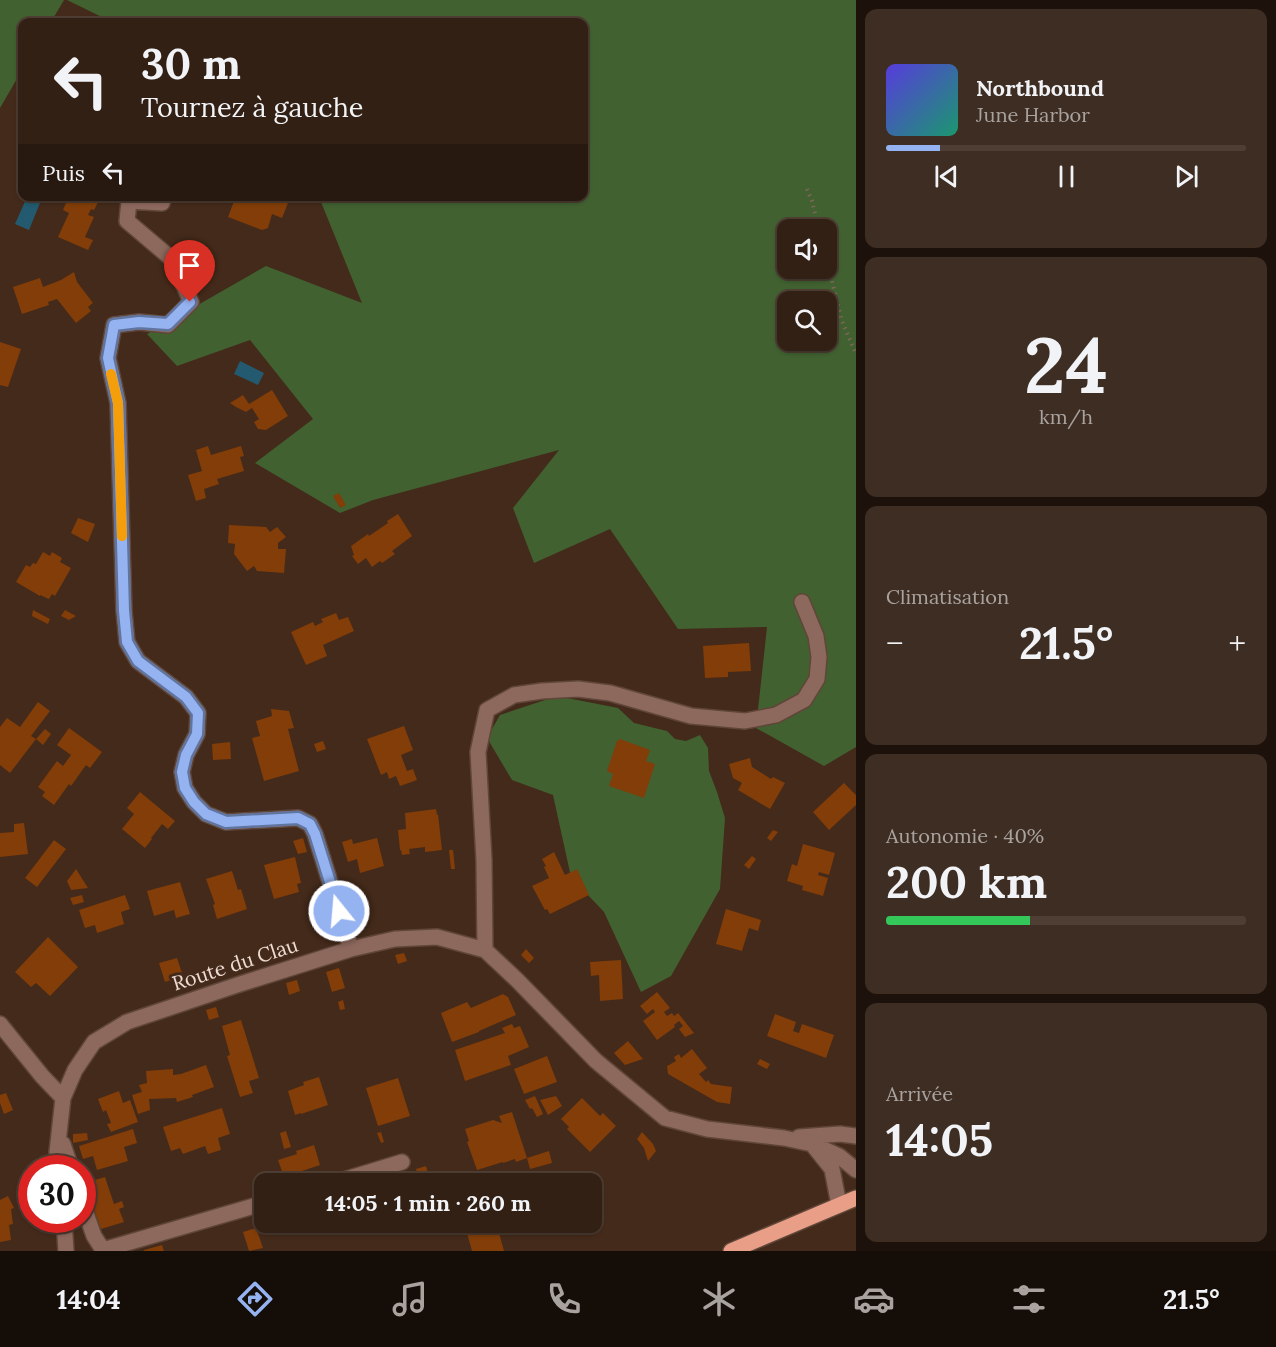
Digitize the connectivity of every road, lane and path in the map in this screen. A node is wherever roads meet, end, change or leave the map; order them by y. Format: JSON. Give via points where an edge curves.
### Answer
{"nodes":[{"id":1,"x":807,"y":189,"type":"dead end"},
{"id":2,"x":129,"y":201,"type":"edge"},
{"id":3,"x":129,"y":201,"type":"edge"},
{"id":4,"x":163,"y":201,"type":"edge"},
{"id":5,"x":816,"y":219,"type":"edge"},
{"id":6,"x":831,"y":279,"type":"edge"},
{"id":7,"x":856,"y":354,"type":"edge"},
{"id":8,"x":802,"y":602,"type":"dead end"},
{"id":9,"x":351,"y":949,"type":"junction"},
{"id":10,"x":485,"y":950,"type":"junction"},
{"id":11,"x":0,"y":1024,"type":"edge"},
{"id":12,"x":63,"y":1098,"type":"junction"},
{"id":13,"x":60,"y":1133,"type":"junction"},
{"id":14,"x":856,"y":1136,"type":"edge"},
{"id":15,"x":784,"y":1138,"type":"junction"},
{"id":16,"x":812,"y":1144,"type":"junction"},
{"id":17,"x":57,"y":1155,"type":"edge"},
{"id":18,"x":67,"y":1155,"type":"edge"},
{"id":19,"x":402,"y":1162,"type":"dead end"},
{"id":20,"x":856,"y":1170,"type":"edge"},
{"id":21,"x":366,"y":1173,"type":"edge"},
{"id":22,"x":856,"y":1198,"type":"edge"},
{"id":23,"x":839,"y":1205,"type":"junction"},
{"id":24,"x":254,"y":1206,"type":"edge"},
{"id":25,"x":65,"y":1233,"type":"edge"},
{"id":26,"x":93,"y":1233,"type":"edge"},
{"id":27,"x":66,"y":1251,"type":"edge"},
{"id":28,"x":731,"y":1251,"type":"edge"}],
"edges":[{"from":1,"to":5,"type":"path"},
{"from":2,"to":9,"type":"street","via":[[127,221],[173,260],[190,302],[168,324],[114,325],[108,358],[118,403],[127,642],[138,661],[186,697],[198,713],[197,734],[182,772],[185,788],[206,814],[226,822],[298,818],[310,824]]},
{"from":3,"to":4,"type":"street"},
{"from":6,"to":7,"type":"path"},
{"from":8,"to":10,"type":"street","via":[[816,636],[817,679],[804,700],[776,715],[746,721],[691,716],[610,693],[578,689],[514,696],[487,710],[478,752]]},
{"from":9,"to":10,"type":"street","name":"Route du Clau","via":[[395,939],[437,937]]},
{"from":9,"to":12,"type":"street","name":"Route du Clau","via":[[126,1022],[94,1042],[75,1070]]},
{"from":10,"to":15,"type":"street","name":"Route du Clau","via":[[596,1061],[665,1118],[707,1129]]},
{"from":11,"to":12,"type":"street"},
{"from":12,"to":13,"type":"street","name":"Route du Clau"},
{"from":13,"to":17,"type":"street","name":"Route du Clau"},
{"from":13,"to":18,"type":"street"},
{"from":14,"to":15,"type":"street","name":"Route du Clau"},
{"from":15,"to":16,"type":"street","name":"Route du Clau"},
{"from":16,"to":20,"type":"street","name":"Route du Clau","via":[[839,1156]]},
{"from":16,"to":23,"type":"street","via":[[832,1168]]},
{"from":19,"to":21,"type":"street"},
{"from":22,"to":23,"type":"main road"},
{"from":23,"to":28,"type":"main road"},
{"from":24,"to":26,"type":"street","via":[[103,1250]]},
{"from":25,"to":27,"type":"street"}]}
